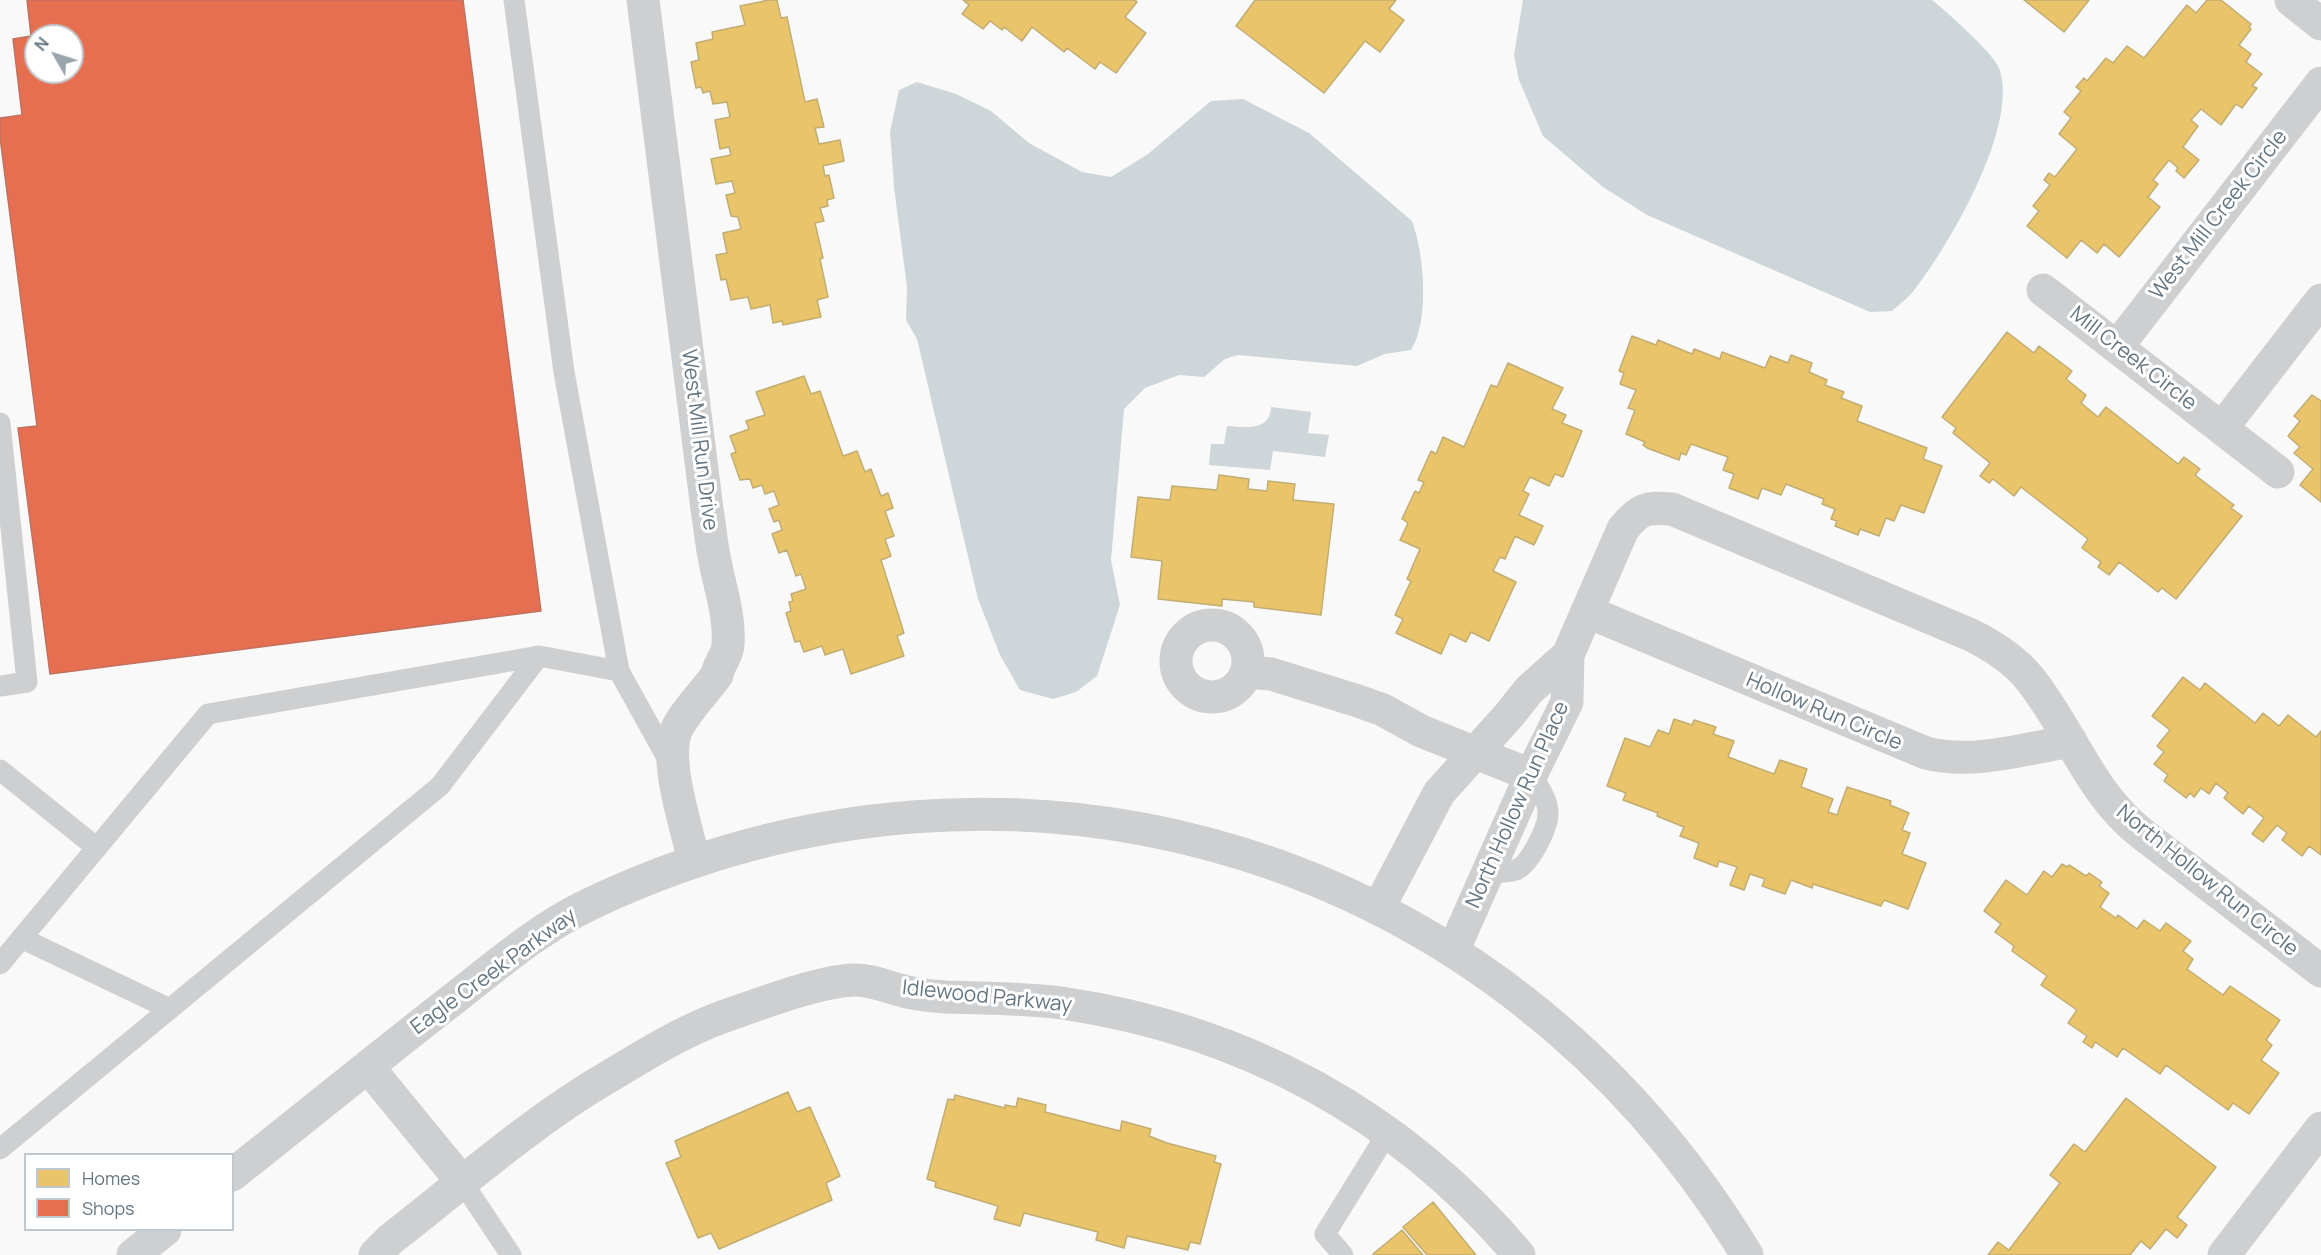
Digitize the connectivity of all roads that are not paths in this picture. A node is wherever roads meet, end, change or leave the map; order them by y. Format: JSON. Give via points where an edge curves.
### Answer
{"nodes":[{"id":1,"x":514,"y":0,"type":"edge"},
{"id":2,"x":643,"y":0,"type":"edge"},
{"id":3,"x":2291,"y":0,"type":"edge"},
{"id":4,"x":2321,"y":24,"type":"edge"},
{"id":5,"x":2321,"y":83,"type":"edge"},
{"id":6,"x":2043,"y":290,"type":"dead end"},
{"id":7,"x":2321,"y":300,"type":"edge"},
{"id":8,"x":2117,"y":347,"type":"junction"},
{"id":9,"x":0,"y":423,"type":"edge"},
{"id":10,"x":2222,"y":428,"type":"junction"},
{"id":11,"x":2278,"y":472,"type":"dead end"},
{"id":12,"x":1792,"y":560,"type":"joint"},
{"id":13,"x":1588,"y":612,"type":"junction"},
{"id":14,"x":1568,"y":655,"type":"junction"},
{"id":15,"x":539,"y":656,"type":"junction"},
{"id":16,"x":619,"y":671,"type":"junction"},
{"id":17,"x":1246,"y":672,"type":"dead end"},
{"id":18,"x":0,"y":686,"type":"edge"},
{"id":19,"x":2071,"y":741,"type":"junction"},
{"id":20,"x":1474,"y":752,"type":"junction"},
{"id":21,"x":673,"y":768,"type":"junction"},
{"id":22,"x":0,"y":770,"type":"edge"},
{"id":23,"x":1531,"y":775,"type":"junction"},
{"id":24,"x":97,"y":848,"type":"junction"},
{"id":25,"x":694,"y":862,"type":"junction"},
{"id":26,"x":1378,"y":909,"type":"junction"},
{"id":27,"x":21,"y":938,"type":"junction"},
{"id":28,"x":1453,"y":951,"type":"junction"},
{"id":29,"x":0,"y":964,"type":"edge"},
{"id":30,"x":2321,"y":971,"type":"edge"},
{"id":31,"x":170,"y":1009,"type":"junction"},
{"id":32,"x":368,"y":1067,"type":"junction"},
{"id":33,"x":2321,"y":1128,"type":"edge"},
{"id":34,"x":1388,"y":1132,"type":"junction"},
{"id":35,"x":0,"y":1149,"type":"edge"},
{"id":36,"x":234,"y":1173,"type":"edge"},
{"id":37,"x":463,"y":1183,"type":"junction"},
{"id":38,"x":164,"y":1231,"type":"edge"},
{"id":39,"x":133,"y":1255,"type":"edge"},
{"id":40,"x":375,"y":1255,"type":"edge"},
{"id":41,"x":512,"y":1255,"type":"edge"},
{"id":42,"x":1343,"y":1255,"type":"edge"},
{"id":43,"x":1519,"y":1255,"type":"edge"},
{"id":44,"x":1747,"y":1255,"type":"edge"},
{"id":45,"x":2224,"y":1255,"type":"edge"}],
"edges":[{"from":1,"to":16,"type":"lane","via":[[564,372]]},
{"from":2,"to":21,"type":"street","name":"West Mill Run Drive","via":[[707,509],[729,648],[717,675],[677,729],[672,747]]},
{"from":3,"to":4,"type":"street"},
{"from":5,"to":8,"type":"street","name":"West Mill Creek Circle"},
{"from":6,"to":8,"type":"street","name":"Mill Creek Circle"},
{"from":7,"to":10,"type":"street"},
{"from":8,"to":10,"type":"street","name":"Mill Creek Circle"},
{"from":9,"to":18,"type":"lane","via":[[27,682]]},
{"from":10,"to":11,"type":"street","name":"Mill Creek Circle"},
{"from":12,"to":13,"type":"street","name":"North Hollow Run Place","via":[[1672,509],[1649,507],[1635,514],[1623,529]]},
{"from":12,"to":19,"type":"street","name":"North Hollow Run Circle","via":[[1992,646],[2030,679]]},
{"from":13,"to":14,"type":"street","name":"North Hollow Run Place"},
{"from":13,"to":19,"type":"street","name":"Hollow Run Circle","via":[[1926,753],[1962,757]]},
{"from":14,"to":20,"type":"street","name":"North Hollow Run Place","via":[[1528,690]]},
{"from":14,"to":23,"type":"street","name":"North Hollow Run Place","via":[[1567,702]]},
{"from":15,"to":16,"type":"lane"},
{"from":15,"to":24,"type":"lane","via":[[208,714]]},
{"from":15,"to":31,"type":"lane","via":[[440,786]]},
{"from":16,"to":21,"type":"lane"},
{"from":17,"to":20,"type":"street","via":[[1270,674],[1358,700]]},
{"from":19,"to":30,"type":"street","name":"North Hollow Run Circle","via":[[2106,798],[2132,826]]},
{"from":20,"to":23,"type":"street"},
{"from":20,"to":26,"type":"street","name":"North Hollow Run Place","via":[[1438,793]]},
{"from":21,"to":25,"type":"street","name":"West Mill Run Drive"},
{"from":22,"to":24,"type":"lane"},
{"from":23,"to":28,"type":"street","name":"North Hollow Run Place"},
{"from":24,"to":27,"type":"lane"},
{"from":25,"to":26,"type":"street","name":"Eagle Creek Parkway","via":[[807,832],[863,822],[949,815],[1063,818],[1204,843],[1286,868]]},
{"from":25,"to":32,"type":"street","name":"Eagle Creek Parkway","via":[[565,917]]},
{"from":26,"to":28,"type":"street","name":"Eagle Creek Parkway"},
{"from":27,"to":29,"type":"lane"},
{"from":27,"to":31,"type":"lane"},
{"from":28,"to":44,"type":"street","name":"Eagle Creek Parkway","via":[[1533,1007],[1617,1083],[1692,1171]]},
{"from":31,"to":35,"type":"lane"},
{"from":32,"to":36,"type":"street","name":"Eagle Creek Parkway"},
{"from":32,"to":37,"type":"street"},
{"from":33,"to":45,"type":"street"},
{"from":34,"to":37,"type":"street","name":"Idlewood Parkway","via":[[1320,1088],[1271,1064],[1163,1024],[1061,1003],[935,996],[853,980],[720,1018],[654,1048],[583,1091]]},
{"from":34,"to":42,"type":"lane","via":[[1325,1234]]},
{"from":34,"to":43,"type":"street","name":"Idlewood Parkway","via":[[1475,1206]]},
{"from":37,"to":40,"type":"street","name":"Idlewood Parkway"},
{"from":37,"to":41,"type":"lane"},
{"from":38,"to":39,"type":"street"}]}
